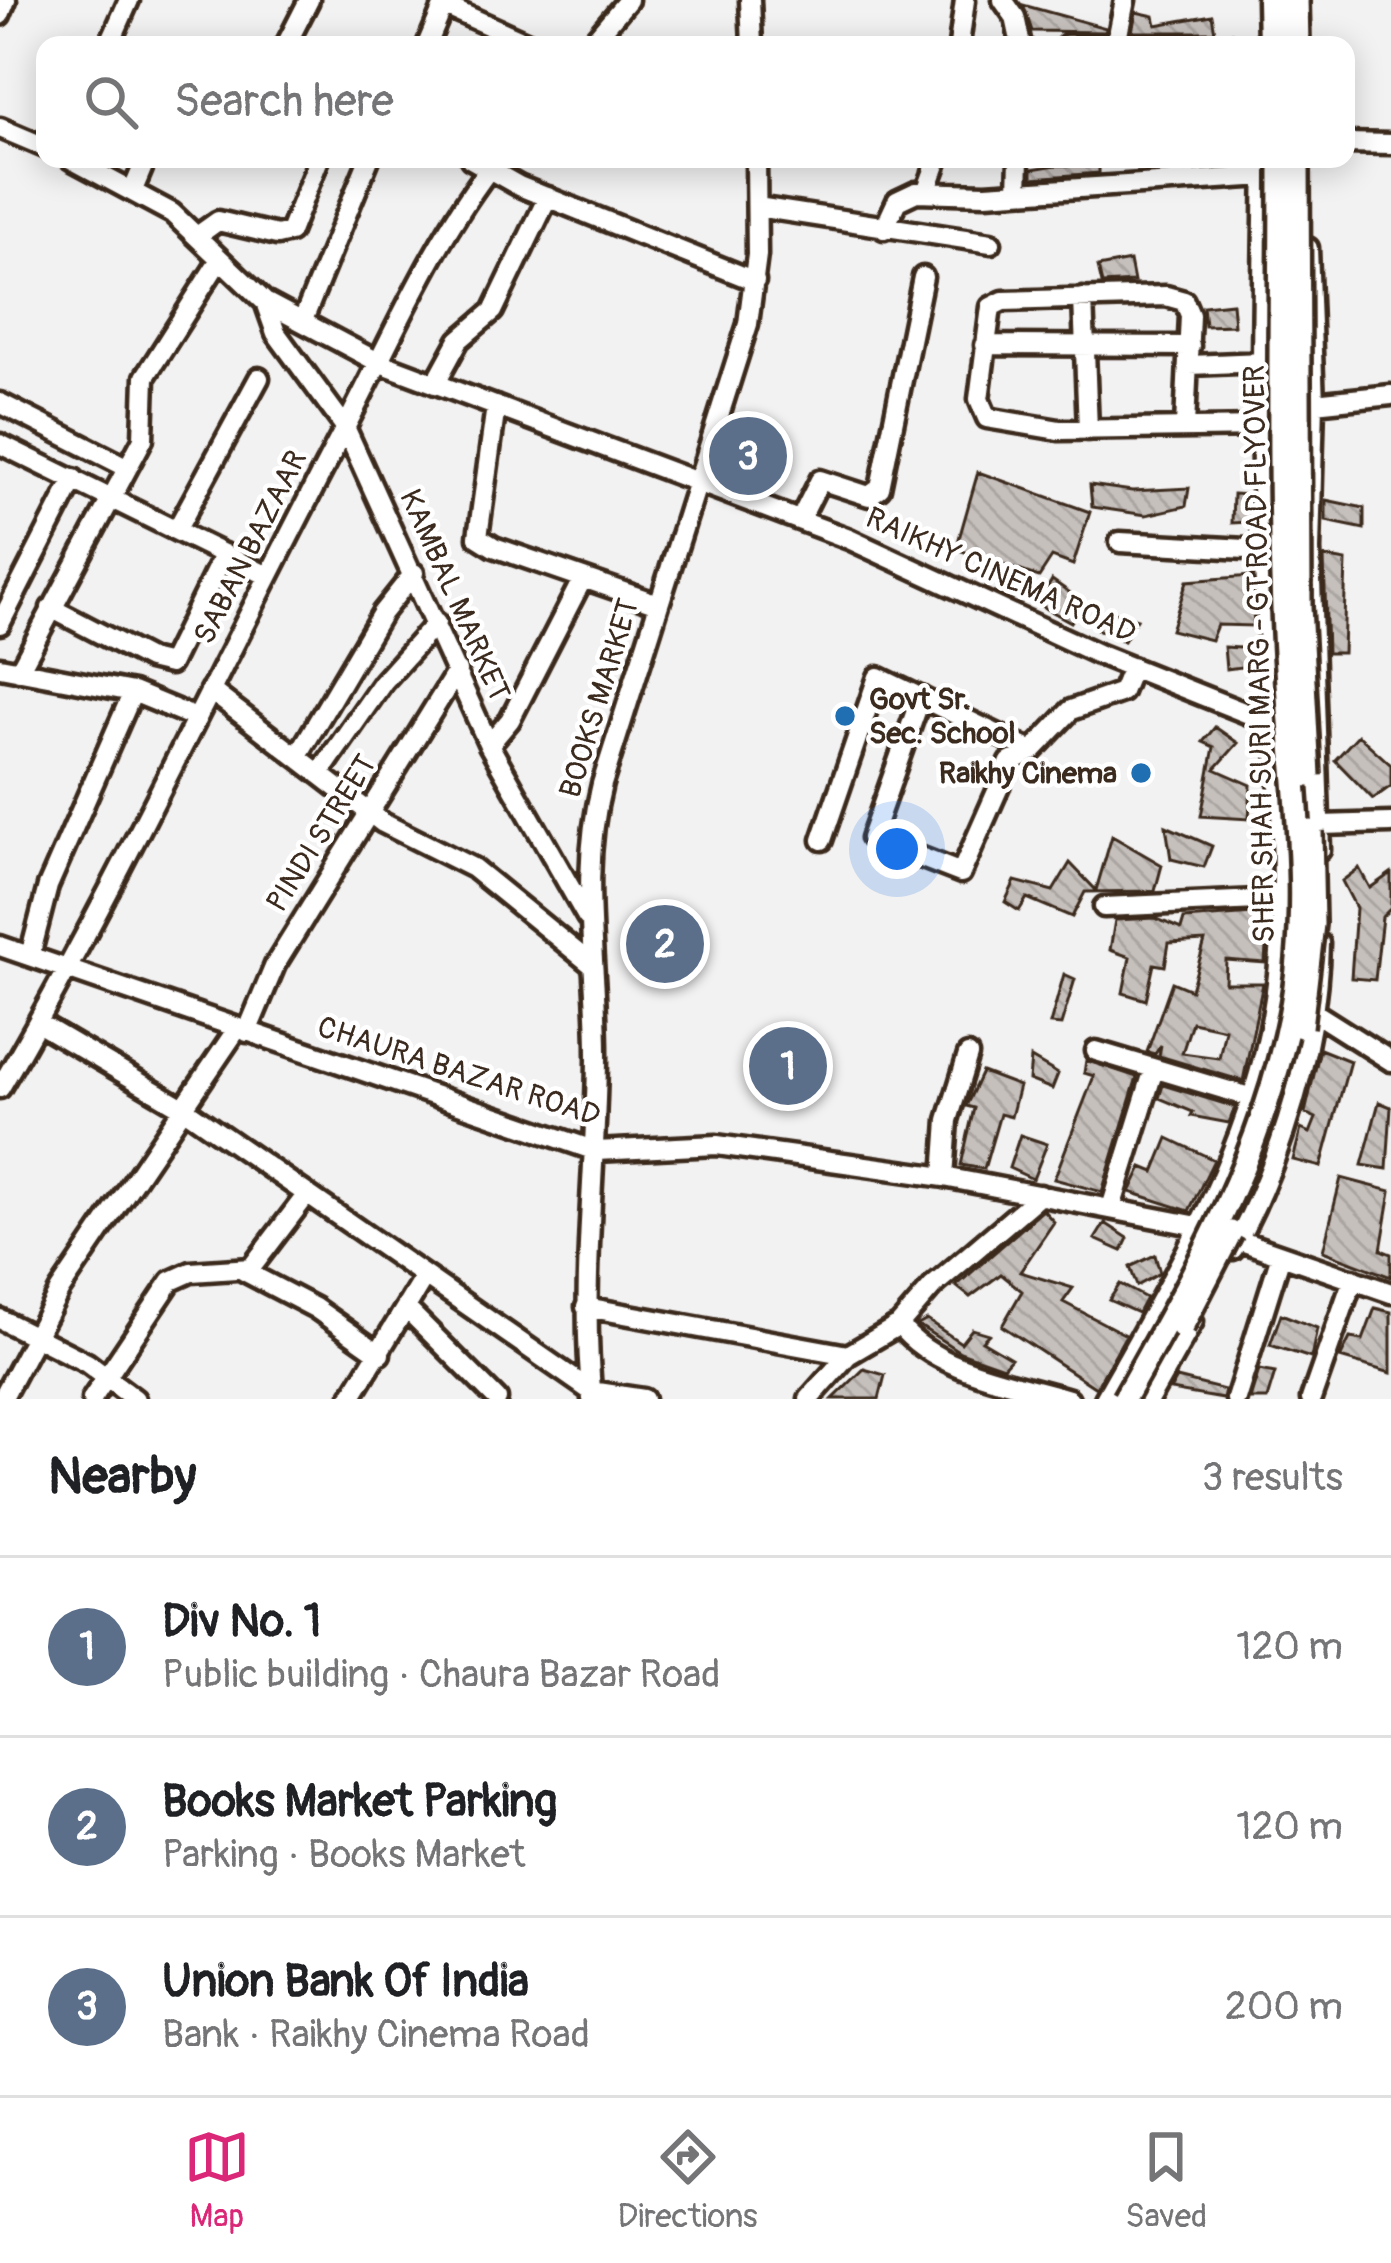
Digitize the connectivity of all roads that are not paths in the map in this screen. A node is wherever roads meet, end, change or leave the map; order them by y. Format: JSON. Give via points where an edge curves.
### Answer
{"nodes":[{"id":1,"x":6,"y":0,"type":"edge"},
{"id":2,"x":129,"y":0,"type":"edge"},
{"id":3,"x":309,"y":0,"type":"edge"},
{"id":4,"x":628,"y":0,"type":"edge"},
{"id":5,"x":750,"y":0,"type":"edge"},
{"id":6,"x":965,"y":0,"type":"edge"},
{"id":7,"x":1003,"y":0,"type":"edge"},
{"id":8,"x":1126,"y":0,"type":"edge"},
{"id":9,"x":1268,"y":0,"type":"edge"},
{"id":10,"x":1280,"y":0,"type":"edge"},
{"id":11,"x":1301,"y":0,"type":"edge"},
{"id":12,"x":445,"y":3,"type":"edge"},
{"id":13,"x":0,"y":15,"type":"edge"},
{"id":14,"x":113,"y":36,"type":"edge"},
{"id":15,"x":291,"y":36,"type":"edge"},
{"id":16,"x":431,"y":36,"type":"edge"},
{"id":17,"x":513,"y":36,"type":"edge"},
{"id":18,"x":598,"y":36,"type":"edge"},
{"id":19,"x":752,"y":36,"type":"edge"},
{"id":20,"x":960,"y":36,"type":"edge"},
{"id":21,"x":1019,"y":36,"type":"edge"},
{"id":22,"x":1118,"y":36,"type":"edge"},
{"id":23,"x":1268,"y":36,"type":"edge"},
{"id":24,"x":1281,"y":36,"type":"edge"},
{"id":25,"x":1301,"y":36,"type":"edge"},
{"id":26,"x":0,"y":128,"type":"edge"},
{"id":27,"x":36,"y":142,"type":"edge"},
{"id":28,"x":1355,"y":143,"type":"edge"},
{"id":29,"x":1391,"y":144,"type":"edge"},
{"id":30,"x":89,"y":168,"type":"edge"},
{"id":31,"x":142,"y":168,"type":"edge"},
{"id":32,"x":315,"y":168,"type":"edge"},
{"id":33,"x":365,"y":168,"type":"edge"},
{"id":34,"x":483,"y":168,"type":"edge"},
{"id":35,"x":495,"y":168,"type":"edge"},
{"id":36,"x":756,"y":168,"type":"edge"},
{"id":37,"x":935,"y":168,"type":"edge"},
{"id":38,"x":1019,"y":168,"type":"edge"},
{"id":39,"x":1254,"y":168,"type":"edge"},
{"id":40,"x":1265,"y":168,"type":"edge"},
{"id":41,"x":1281,"y":168,"type":"edge"},
{"id":42,"x":1302,"y":168,"type":"edge"},
{"id":43,"x":1302,"y":168,"type":"edge"},
{"id":44,"x":133,"y":190,"type":"junction"},
{"id":45,"x":1018,"y":190,"type":"junction"},
{"id":46,"x":926,"y":192,"type":"junction"},
{"id":47,"x":548,"y":197,"type":"junction"},
{"id":48,"x":758,"y":207,"type":"junction"},
{"id":49,"x":884,"y":229,"type":"junction"},
{"id":50,"x":197,"y":236,"type":"junction"},
{"id":51,"x":991,"y":243,"type":"dead end"},
{"id":52,"x":220,"y":259,"type":"junction"},
{"id":53,"x":923,"y":278,"type":"dead end"},
{"id":54,"x":755,"y":281,"type":"junction"},
{"id":55,"x":1083,"y":298,"type":"junction"},
{"id":56,"x":265,"y":302,"type":"junction"},
{"id":57,"x":303,"y":320,"type":"junction"},
{"id":58,"x":985,"y":345,"type":"junction"},
{"id":59,"x":1085,"y":347,"type":"junction"},
{"id":60,"x":1190,"y":356,"type":"junction"},
{"id":61,"x":379,"y":362,"type":"junction"},
{"id":62,"x":1262,"y":362,"type":"junction"},
{"id":63,"x":259,"y":378,"type":"dead end"},
{"id":64,"x":426,"y":381,"type":"junction"},
{"id":65,"x":1391,"y":395,"type":"edge"},
{"id":66,"x":0,"y":403,"type":"edge"},
{"id":67,"x":1314,"y":403,"type":"junction"},
{"id":68,"x":496,"y":406,"type":"junction"},
{"id":69,"x":1185,"y":426,"type":"junction"},
{"id":70,"x":345,"y":427,"type":"junction"},
{"id":71,"x":1263,"y":427,"type":"junction"},
{"id":72,"x":1088,"y":430,"type":"junction"},
{"id":73,"x":0,"y":444,"type":"edge"},
{"id":74,"x":126,"y":467,"type":"junction"},
{"id":75,"x":74,"y":479,"type":"junction"},
{"id":76,"x":700,"y":484,"type":"junction"},
{"id":77,"x":110,"y":495,"type":"junction"},
{"id":78,"x":800,"y":520,"type":"junction"},
{"id":79,"x":177,"y":529,"type":"junction"},
{"id":80,"x":1120,"y":542,"type":"dead end"},
{"id":81,"x":1264,"y":550,"type":"junction"},
{"id":82,"x":224,"y":554,"type":"junction"},
{"id":83,"x":414,"y":573,"type":"junction"},
{"id":84,"x":268,"y":576,"type":"junction"},
{"id":85,"x":583,"y":578,"type":"junction"},
{"id":86,"x":658,"y":604,"type":"junction"},
{"id":87,"x":51,"y":608,"type":"junction"},
{"id":88,"x":436,"y":623,"type":"junction"},
{"id":89,"x":0,"y":624,"type":"edge"},
{"id":90,"x":1132,"y":667,"type":"junction"},
{"id":91,"x":10,"y":669,"type":"edge"},
{"id":92,"x":457,"y":671,"type":"junction"},
{"id":93,"x":210,"y":690,"type":"junction"},
{"id":94,"x":133,"y":692,"type":"junction"},
{"id":95,"x":921,"y":697,"type":"junction"},
{"id":96,"x":196,"y":718,"type":"junction"},
{"id":97,"x":1276,"y":725,"type":"junction"},
{"id":98,"x":489,"y":745,"type":"junction"},
{"id":99,"x":1033,"y":751,"type":"junction"},
{"id":100,"x":298,"y":757,"type":"junction"},
{"id":101,"x":320,"y":774,"type":"junction"},
{"id":102,"x":369,"y":813,"type":"junction"},
{"id":103,"x":1391,"y":823,"type":"edge"},
{"id":104,"x":1320,"y":825,"type":"junction"},
{"id":105,"x":822,"y":840,"type":"dead end"},
{"id":106,"x":1280,"y":899,"type":"junction"},
{"id":107,"x":1104,"y":908,"type":"dead end"},
{"id":108,"x":586,"y":917,"type":"junction"},
{"id":109,"x":0,"y":946,"type":"edge"},
{"id":110,"x":30,"y":956,"type":"junction"},
{"id":111,"x":591,"y":964,"type":"junction"},
{"id":112,"x":69,"y":969,"type":"junction"},
{"id":113,"x":1276,"y":995,"type":"junction"},
{"id":114,"x":1313,"y":1010,"type":"junction"},
{"id":115,"x":38,"y":1023,"type":"junction"},
{"id":116,"x":242,"y":1031,"type":"junction"},
{"id":117,"x":1096,"y":1051,"type":"dead end"},
{"id":118,"x":968,"y":1055,"type":"dead end"},
{"id":119,"x":1391,"y":1061,"type":"edge"},
{"id":120,"x":1154,"y":1070,"type":"junction"},
{"id":121,"x":0,"y":1088,"type":"edge"},
{"id":122,"x":1252,"y":1098,"type":"junction"},
{"id":123,"x":183,"y":1108,"type":"junction"},
{"id":124,"x":596,"y":1150,"type":"junction"},
{"id":125,"x":944,"y":1177,"type":"junction"},
{"id":126,"x":1040,"y":1195,"type":"junction"},
{"id":127,"x":305,"y":1197,"type":"junction"},
{"id":128,"x":1111,"y":1208,"type":"junction"},
{"id":129,"x":1198,"y":1226,"type":"junction"},
{"id":130,"x":1238,"y":1240,"type":"junction"},
{"id":131,"x":1281,"y":1255,"type":"junction"},
{"id":132,"x":244,"y":1271,"type":"junction"},
{"id":133,"x":423,"y":1279,"type":"junction"},
{"id":134,"x":1353,"y":1279,"type":"junction"},
{"id":135,"x":1391,"y":1293,"type":"edge"},
{"id":136,"x":586,"y":1307,"type":"junction"},
{"id":137,"x":406,"y":1308,"type":"junction"},
{"id":138,"x":0,"y":1319,"type":"edge"},
{"id":139,"x":899,"y":1325,"type":"junction"},
{"id":140,"x":32,"y":1335,"type":"junction"},
{"id":141,"x":380,"y":1354,"type":"junction"},
{"id":142,"x":848,"y":1355,"type":"junction"},
{"id":143,"x":104,"y":1374,"type":"junction"},
{"id":144,"x":4,"y":1385,"type":"edge"},
{"id":145,"x":591,"y":1395,"type":"edge"},
{"id":146,"x":92,"y":1399,"type":"edge"},
{"id":147,"x":135,"y":1399,"type":"edge"},
{"id":148,"x":350,"y":1399,"type":"edge"},
{"id":149,"x":497,"y":1399,"type":"edge"},
{"id":150,"x":644,"y":1399,"type":"edge"},
{"id":151,"x":808,"y":1399,"type":"edge"},
{"id":152,"x":1069,"y":1399,"type":"edge"},
{"id":153,"x":1105,"y":1399,"type":"edge"},
{"id":154,"x":1124,"y":1399,"type":"edge"},
{"id":155,"x":1144,"y":1399,"type":"edge"},
{"id":156,"x":1236,"y":1399,"type":"edge"},
{"id":157,"x":1311,"y":1399,"type":"edge"}],
"edges":[{"from":1,"to":13,"type":"street"},
{"from":2,"to":14,"type":"street"},
{"from":3,"to":15,"type":"street"},
{"from":4,"to":18,"type":"street"},
{"from":5,"to":19,"type":"street"},
{"from":6,"to":20,"type":"street"},
{"from":7,"to":21,"type":"street"},
{"from":8,"to":22,"type":"street"},
{"from":9,"to":23,"type":"street"},
{"from":10,"to":24,"type":"main road"},
{"from":11,"to":25,"type":"main road"},
{"from":12,"to":16,"type":"street"},
{"from":12,"to":17,"type":"street"},
{"from":26,"to":27,"type":"street"},
{"from":28,"to":29,"type":"street"},
{"from":30,"to":44,"type":"street"},
{"from":31,"to":44,"type":"street"},
{"from":32,"to":50,"type":"street","via":[[290,232],[218,221]]},
{"from":33,"to":57,"type":"street"},
{"from":34,"to":61,"type":"street","name":"SABAN BAZAAR"},
{"from":35,"to":47,"type":"street"},
{"from":36,"to":48,"type":"street","name":"BOOKS MARKET"},
{"from":37,"to":46,"type":"street"},
{"from":38,"to":45,"type":"street"},
{"from":39,"to":45,"type":"street"},
{"from":40,"to":62,"type":"street"},
{"from":41,"to":154,"type":"main road","name":"SHER SHAH SURI MARG - GT ROAD FLYOVER","bridge":true,"via":[[1284,635],[1298,823],[1292,1009],[1239,1184]]},
{"from":42,"to":67,"type":"street"},
{"from":43,"to":155,"type":"main road","name":"SHER SHAH SURI MARG - GT ROAD FLYOVER","bridge":true,"via":[[1308,998],[1253,1181]]},
{"from":44,"to":50,"type":"street"},
{"from":45,"to":46,"type":"street"},
{"from":46,"to":49,"type":"street","via":[[902,197]]},
{"from":47,"to":54,"type":"street"},
{"from":47,"to":64,"type":"street","via":[[493,311]]},
{"from":48,"to":49,"type":"street"},
{"from":48,"to":54,"type":"street","name":"BOOKS MARKET"},
{"from":49,"to":51,"type":"street"},
{"from":50,"to":52,"type":"street"},
{"from":52,"to":56,"type":"street"},
{"from":52,"to":74,"type":"street","via":[[150,367],[145,433]]},
{"from":53,"to":78,"type":"street","via":[[880,488],[869,496],[820,480]]},
{"from":54,"to":76,"type":"street","name":"BOOKS MARKET"},
{"from":55,"to":58,"type":"street","via":[[997,302]]},
{"from":55,"to":59,"type":"street"},
{"from":55,"to":60,"type":"street","via":[[1177,297],[1190,315]]},
{"from":56,"to":57,"type":"street","name":"RAIKHY CINEMA ROAD"},
{"from":56,"to":70,"type":"street","name":"KAMBAL MARKET","via":[[276,333]]},
{"from":57,"to":61,"type":"street","name":"RAIKHY CINEMA ROAD"},
{"from":58,"to":59,"type":"street"},
{"from":58,"to":72,"type":"street","via":[[979,406],[987,418]]},
{"from":59,"to":60,"type":"street"},
{"from":59,"to":72,"type":"street"},
{"from":60,"to":62,"type":"street"},
{"from":60,"to":69,"type":"street"},
{"from":61,"to":64,"type":"street","name":"RAIKHY CINEMA ROAD"},
{"from":61,"to":70,"type":"street","name":"SABAN BAZAAR"},
{"from":62,"to":71,"type":"street"},
{"from":63,"to":79,"type":"street"},
{"from":64,"to":68,"type":"street","name":"RAIKHY CINEMA ROAD"},
{"from":65,"to":67,"type":"street"},
{"from":66,"to":74,"type":"street"},
{"from":67,"to":104,"type":"street","via":[[1310,550]]},
{"from":68,"to":76,"type":"street","name":"RAIKHY CINEMA ROAD"},
{"from":68,"to":85,"type":"street","via":[[478,537]]},
{"from":69,"to":71,"type":"street"},
{"from":69,"to":72,"type":"street"},
{"from":70,"to":83,"type":"street","name":"KAMBAL MARKET"},
{"from":70,"to":84,"type":"street","name":"SABAN BAZAAR"},
{"from":71,"to":81,"type":"street"},
{"from":73,"to":75,"type":"street"},
{"from":74,"to":77,"type":"street"},
{"from":75,"to":77,"type":"street"},
{"from":75,"to":89,"type":"street"},
{"from":76,"to":78,"type":"street","name":"RAIKHY CINEMA ROAD"},
{"from":76,"to":86,"type":"street","name":"BOOKS MARKET"},
{"from":77,"to":79,"type":"street"},
{"from":77,"to":87,"type":"street"},
{"from":78,"to":90,"type":"street","name":"RAIKHY CINEMA ROAD"},
{"from":79,"to":82,"type":"street"},
{"from":80,"to":81,"type":"street"},
{"from":81,"to":97,"type":"street"},
{"from":82,"to":84,"type":"street"},
{"from":82,"to":87,"type":"street","via":[[170,664]]},
{"from":83,"to":88,"type":"street","name":"KAMBAL MARKET"},
{"from":83,"to":100,"type":"street"},
{"from":84,"to":93,"type":"street","name":"SABAN BAZAAR"},
{"from":85,"to":86,"type":"street"},
{"from":85,"to":98,"type":"street","via":[[510,720]]},
{"from":86,"to":108,"type":"street","name":"BOOKS MARKET","via":[[597,805]]},
{"from":87,"to":91,"type":"street"},
{"from":88,"to":92,"type":"street","name":"KAMBAL MARKET"},
{"from":88,"to":101,"type":"street","via":[[382,682]]},
{"from":90,"to":97,"type":"street","name":"RAIKHY CINEMA ROAD"},
{"from":90,"to":99,"type":"street","via":[[1122,692],[1072,710]]},
{"from":91,"to":94,"type":"street"},
{"from":92,"to":98,"type":"street","name":"KAMBAL MARKET"},
{"from":92,"to":102,"type":"street","name":"PINDI STREET"},
{"from":93,"to":96,"type":"street","name":"SABAN BAZAAR"},
{"from":93,"to":100,"type":"street"},
{"from":94,"to":96,"type":"street"},
{"from":94,"to":110,"type":"street","via":[[48,886]]},
{"from":95,"to":99,"type":"street"},
{"from":95,"to":99,"type":"street","via":[[871,838],[962,873],[1010,762]]},
{"from":95,"to":105,"type":"street","via":[[878,676]]},
{"from":96,"to":112,"type":"street","name":"SABAN BAZAAR"},
{"from":97,"to":106,"type":"street"},
{"from":98,"to":108,"type":"street","name":"KAMBAL MARKET"},
{"from":100,"to":101,"type":"street"},
{"from":101,"to":102,"type":"street"},
{"from":102,"to":111,"type":"street","via":[[473,868]]},
{"from":102,"to":116,"type":"street","name":"PINDI STREET"},
{"from":103,"to":104,"type":"street"},
{"from":104,"to":114,"type":"street"},
{"from":106,"to":107,"type":"street"},
{"from":106,"to":113,"type":"street"},
{"from":108,"to":111,"type":"street","name":"BOOKS MARKET"},
{"from":109,"to":110,"type":"street","name":"CHAURA BAZAR ROAD"},
{"from":110,"to":112,"type":"street","name":"CHAURA BAZAR ROAD"},
{"from":111,"to":124,"type":"street","name":"BOOKS MARKET"},
{"from":112,"to":115,"type":"street","name":"SABAN BAZAAR"},
{"from":112,"to":116,"type":"street","name":"CHAURA BAZAR ROAD"},
{"from":113,"to":114,"type":"street"},
{"from":113,"to":122,"type":"street"},
{"from":114,"to":119,"type":"street"},
{"from":114,"to":130,"type":"street","via":[[1288,1113]]},
{"from":115,"to":121,"type":"street","name":"SABAN BAZAAR"},
{"from":115,"to":123,"type":"street"},
{"from":116,"to":123,"type":"street","name":"PINDI STREET"},
{"from":116,"to":124,"type":"street","name":"CHAURA BAZAR ROAD"},
{"from":117,"to":120,"type":"street"},
{"from":118,"to":125,"type":"street","via":[[948,1120]]},
{"from":120,"to":122,"type":"street"},
{"from":120,"to":128,"type":"street"},
{"from":122,"to":129,"type":"street"},
{"from":123,"to":127,"type":"street"},
{"from":123,"to":140,"type":"street","name":"PINDI STREET"},
{"from":124,"to":125,"type":"street","name":"CHAURA BAZAR ROAD","via":[[717,1145]]},
{"from":124,"to":136,"type":"street","name":"BOOKS MARKET"},
{"from":125,"to":126,"type":"street","name":"CHAURA BAZAR ROAD"},
{"from":126,"to":128,"type":"street","name":"CHAURA BAZAR ROAD"},
{"from":126,"to":139,"type":"street"},
{"from":127,"to":132,"type":"street"},
{"from":127,"to":133,"type":"street"},
{"from":128,"to":129,"type":"street","name":"CHAURA BAZAR ROAD"},
{"from":129,"to":130,"type":"street","name":"CHAURA BAZAR ROAD"},
{"from":129,"to":153,"type":"street"},
{"from":130,"to":131,"type":"street","name":"CHAURA BAZAR ROAD"},
{"from":130,"to":155,"type":"street"},
{"from":131,"to":134,"type":"street","name":"CHAURA BAZAR ROAD"},
{"from":131,"to":156,"type":"street"},
{"from":132,"to":141,"type":"street"},
{"from":132,"to":143,"type":"street","via":[[191,1272],[171,1281]]},
{"from":133,"to":137,"type":"street"},
{"from":133,"to":145,"type":"street"},
{"from":134,"to":135,"type":"street","name":"CHAURA BAZAR ROAD"},
{"from":134,"to":157,"type":"street"},
{"from":136,"to":142,"type":"street"},
{"from":136,"to":145,"type":"street","name":"BOOKS MARKET"},
{"from":137,"to":141,"type":"street"},
{"from":137,"to":149,"type":"street"},
{"from":138,"to":140,"type":"street"},
{"from":139,"to":142,"type":"street"},
{"from":139,"to":152,"type":"street","via":[[937,1356]]},
{"from":140,"to":143,"type":"street"},
{"from":140,"to":144,"type":"street","name":"PINDI STREET"},
{"from":141,"to":148,"type":"street"},
{"from":142,"to":151,"type":"street"},
{"from":143,"to":146,"type":"street"},
{"from":143,"to":147,"type":"street"},
{"from":145,"to":150,"type":"street"}]}
